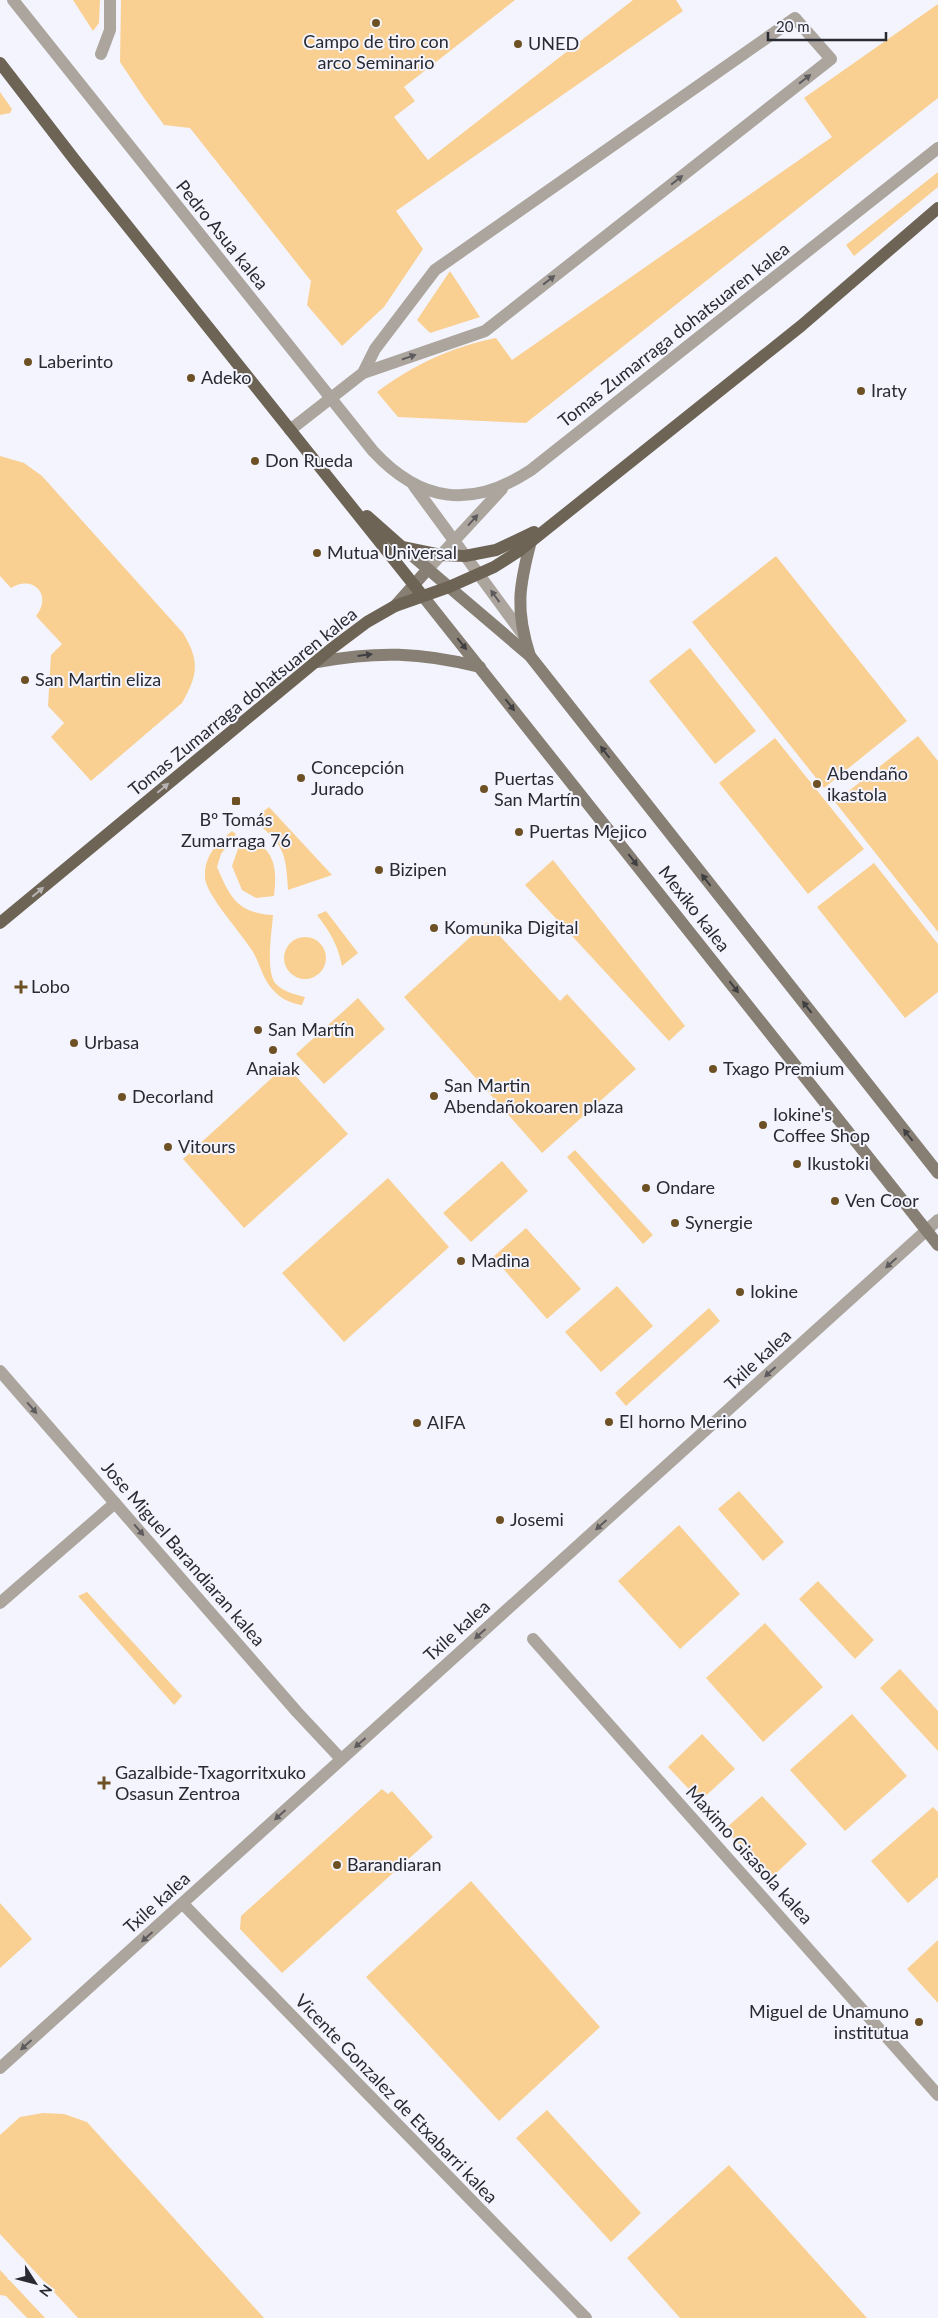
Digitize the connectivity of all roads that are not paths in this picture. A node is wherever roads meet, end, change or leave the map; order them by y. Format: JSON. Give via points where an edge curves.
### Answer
{"nodes":[{"id":1,"x":13,"y":0,"type":"edge"},
{"id":2,"x":110,"y":0,"type":"edge"},
{"id":3,"x":101,"y":54,"type":"dead end"},
{"id":4,"x":0,"y":63,"type":"edge"},
{"id":5,"x":938,"y":148,"type":"edge"},
{"id":6,"x":938,"y":208,"type":"edge"},
{"id":7,"x":363,"y":373,"type":"junction"},
{"id":8,"x":332,"y":398,"type":"junction"},
{"id":9,"x":290,"y":430,"type":"junction"},
{"id":10,"x":413,"y":484,"type":"junction"},
{"id":11,"x":503,"y":487,"type":"junction"},
{"id":12,"x":342,"y":494,"type":"junction"},
{"id":13,"x":552,"y":523,"type":"junction"},
{"id":14,"x":531,"y":540,"type":"junction"},
{"id":15,"x":454,"y":541,"type":"junction"},
{"id":16,"x":402,"y":547,"type":"junction"},
{"id":17,"x":441,"y":555,"type":"junction"},
{"id":18,"x":465,"y":556,"type":"junction"},
{"id":19,"x":428,"y":569,"type":"junction"},
{"id":20,"x":478,"y":574,"type":"junction"},
{"id":21,"x":414,"y":584,"type":"junction"},
{"id":22,"x":449,"y":587,"type":"junction"},
{"id":23,"x":422,"y":595,"type":"junction"},
{"id":24,"x":395,"y":606,"type":"junction"},
{"id":25,"x":524,"y":636,"type":"junction"},
{"id":26,"x":530,"y":656,"type":"junction"},
{"id":27,"x":317,"y":662,"type":"junction"},
{"id":28,"x":480,"y":667,"type":"junction"},
{"id":29,"x":0,"y":923,"type":"edge"},
{"id":30,"x":938,"y":1173,"type":"edge"},
{"id":31,"x":938,"y":1220,"type":"edge"},
{"id":32,"x":927,"y":1231,"type":"junction"},
{"id":33,"x":938,"y":1245,"type":"edge"},
{"id":34,"x":0,"y":1371,"type":"edge"},
{"id":35,"x":115,"y":1503,"type":"junction"},
{"id":36,"x":0,"y":1603,"type":"edge"},
{"id":37,"x":533,"y":1639,"type":"dead end"},
{"id":38,"x":341,"y":1759,"type":"junction"},
{"id":39,"x":183,"y":1904,"type":"junction"},
{"id":40,"x":0,"y":2068,"type":"edge"},
{"id":41,"x":938,"y":2095,"type":"edge"},
{"id":42,"x":586,"y":2318,"type":"edge"}],
"edges":[{"from":1,"to":8,"type":"street","name":"Pedro Asua kalea"},
{"from":2,"to":3,"type":"street","via":[[110,30]]},
{"from":4,"to":9,"type":"main road"},
{"from":5,"to":11,"type":"street","name":"Tomas Zumarraga dohatsuaren kalea","via":[[531,470]]},
{"from":6,"to":13,"type":"main road","name":"Tomas Zumarraga dohatsuaren kalea","via":[[801,326]]},
{"from":7,"to":7,"type":"street","one_way":true,"via":[[485,331],[831,59],[795,18],[435,270],[375,350]]},
{"from":7,"to":8,"type":"street"},
{"from":8,"to":9,"type":"street"},
{"from":8,"to":10,"type":"street","name":"Pedro Asua kalea","via":[[388,468]]},
{"from":9,"to":12,"type":"main road"},
{"from":10,"to":11,"type":"street","name":"Tomas Zumarraga dohatsuaren kalea","via":[[449,495]]},
{"from":10,"to":15,"type":"street"},
{"from":15,"to":11,"type":"street","one_way":true},
{"from":12,"to":16,"type":"main road"},
{"from":12,"to":21,"type":"main road"},
{"from":13,"to":14,"type":"main road","name":"Tomas Zumarraga dohatsuaren kalea"},
{"from":13,"to":18,"type":"main road","name":"Tomas Zumarraga dohatsuaren kalea","via":[[496,550]]},
{"from":14,"to":20,"type":"main road","name":"Tomas Zumarraga dohatsuaren kalea","via":[[494,567]]},
{"from":14,"to":25,"type":"main road","via":[[520,594]]},
{"from":15,"to":17,"type":"street"},
{"from":15,"to":18,"type":"street"},
{"from":16,"to":17,"type":"main road","name":"Tomas Zumarraga dohatsuaren kalea"},
{"from":16,"to":19,"type":"main road"},
{"from":17,"to":18,"type":"main road","name":"Tomas Zumarraga dohatsuaren kalea"},
{"from":17,"to":19,"type":"street"},
{"from":18,"to":20,"type":"street"},
{"from":19,"to":21,"type":"main road"},
{"from":19,"to":22,"type":"main road"},
{"from":20,"to":22,"type":"main road","name":"Tomas Zumarraga dohatsuaren kalea"},
{"from":25,"to":20,"type":"street","one_way":true},
{"from":21,"to":23,"type":"main road"},
{"from":21,"to":24,"type":"main road"},
{"from":22,"to":23,"type":"main road","name":"Tomas Zumarraga dohatsuaren kalea"},
{"from":22,"to":26,"type":"main road","name":"Mexiko kalea"},
{"from":23,"to":24,"type":"main road","name":"Tomas Zumarraga dohatsuaren kalea"},
{"from":23,"to":28,"type":"main road","name":"Mexiko kalea","one_way":true},
{"from":24,"to":27,"type":"main road","name":"Tomas Zumarraga dohatsuaren kalea","via":[[367,622]]},
{"from":25,"to":26,"type":"main road"},
{"from":30,"to":26,"type":"main road","name":"Mexiko kalea","one_way":true},
{"from":27,"to":28,"type":"main road","one_way":true,"via":[[377,653],[410,654],[447,658]]},
{"from":29,"to":27,"type":"main road","name":"Tomas Zumarraga dohatsuaren kalea","one_way":true},
{"from":28,"to":32,"type":"main road","name":"Mexiko kalea","one_way":true},
{"from":31,"to":32,"type":"street","name":"Txile kalea"},
{"from":32,"to":33,"type":"main road","name":"Mexiko kalea"},
{"from":32,"to":38,"type":"street","name":"Txile kalea","one_way":true},
{"from":34,"to":35,"type":"street","name":"Jose Miguel Barandiaran kalea","one_way":true},
{"from":35,"to":36,"type":"street"},
{"from":35,"to":38,"type":"street","name":"Jose Miguel Barandiaran kalea","one_way":true},
{"from":37,"to":41,"type":"street","name":"Maximo Gisasola kalea"},
{"from":38,"to":39,"type":"street","name":"Txile kalea","one_way":true},
{"from":39,"to":40,"type":"street","name":"Txile kalea","one_way":true},
{"from":39,"to":42,"type":"street","name":"Vicente Gonzalez de Etxabarri kalea"}]}
